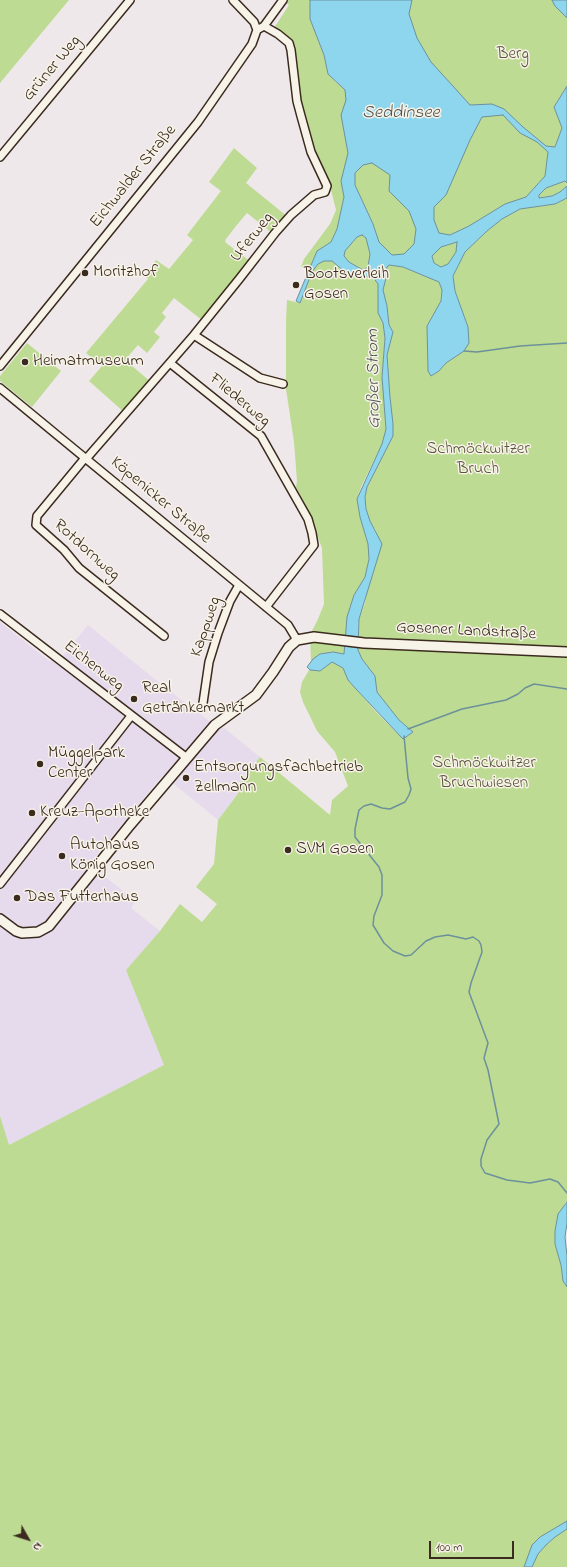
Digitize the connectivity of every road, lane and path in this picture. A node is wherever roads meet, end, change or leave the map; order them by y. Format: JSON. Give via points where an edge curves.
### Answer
{"nodes":[{"id":1,"x":130,"y":0,"type":"edge"},
{"id":2,"x":233,"y":0,"type":"edge"},
{"id":3,"x":283,"y":0,"type":"edge"},
{"id":4,"x":264,"y":26,"type":"junction"},
{"id":5,"x":257,"y":30,"type":"junction"},
{"id":6,"x":0,"y":157,"type":"edge"},
{"id":7,"x":194,"y":335,"type":"junction"},
{"id":8,"x":170,"y":362,"type":"junction"},
{"id":9,"x":0,"y":366,"type":"edge"},
{"id":10,"x":283,"y":384,"type":"dead end"},
{"id":11,"x":0,"y":388,"type":"edge"},
{"id":12,"x":86,"y":459,"type":"junction"},
{"id":13,"x":239,"y":586,"type":"junction"},
{"id":14,"x":266,"y":607,"type":"junction"},
{"id":15,"x":0,"y":614,"type":"edge"},
{"id":16,"x":164,"y":636,"type":"dead end"},
{"id":17,"x":297,"y":640,"type":"junction"},
{"id":18,"x":567,"y":652,"type":"edge"},
{"id":19,"x":203,"y":703,"type":"dead end"},
{"id":20,"x":131,"y":716,"type":"junction"},
{"id":21,"x":187,"y":758,"type":"junction"},
{"id":22,"x":0,"y":884,"type":"edge"},
{"id":23,"x":0,"y":919,"type":"edge"}],
"edges":[{"from":1,"to":6,"type":"street","name":"Grüner Weg"},
{"from":2,"to":5,"type":"street","via":[[254,22]]},
{"from":3,"to":4,"type":"street"},
{"from":4,"to":5,"type":"street"},
{"from":4,"to":7,"type":"street","name":"Uferweg","via":[[278,34],[288,43],[291,50],[297,101],[311,152],[327,186],[325,192],[314,196],[291,215]]},
{"from":5,"to":9,"type":"street","name":"Eichwalder Straße","via":[[252,44],[198,122]]},
{"from":7,"to":8,"type":"street","name":"Uferweg"},
{"from":7,"to":10,"type":"street","via":[[260,378]]},
{"from":8,"to":12,"type":"street","name":"Uferweg"},
{"from":8,"to":14,"type":"street","name":"Fliederweg","via":[[261,436],[308,519],[314,544]]},
{"from":11,"to":12,"type":"street","name":"Köpenicker Straße"},
{"from":12,"to":13,"type":"street","name":"Köpenicker Straße"},
{"from":12,"to":16,"type":"street","name":"Rotdornweg","via":[[37,516],[36,525],[64,550],[79,568]]},
{"from":13,"to":14,"type":"street","name":"Köpenicker Straße"},
{"from":13,"to":19,"type":"street","name":"Kappweg","via":[[230,601],[218,633],[208,667]]},
{"from":14,"to":17,"type":"street","name":"Köpenicker Straße","via":[[288,625]]},
{"from":15,"to":20,"type":"street","name":"Eichenweg"},
{"from":17,"to":18,"type":"main road","name":"Gosener Landstraße","via":[[314,637],[364,643]]},
{"from":17,"to":21,"type":"main road","via":[[289,647],[256,695],[215,725]]},
{"from":20,"to":21,"type":"street","name":"Eichenweg"},
{"from":20,"to":22,"type":"street"},
{"from":21,"to":23,"type":"main road","via":[[49,926],[38,932],[22,933]]}]}
